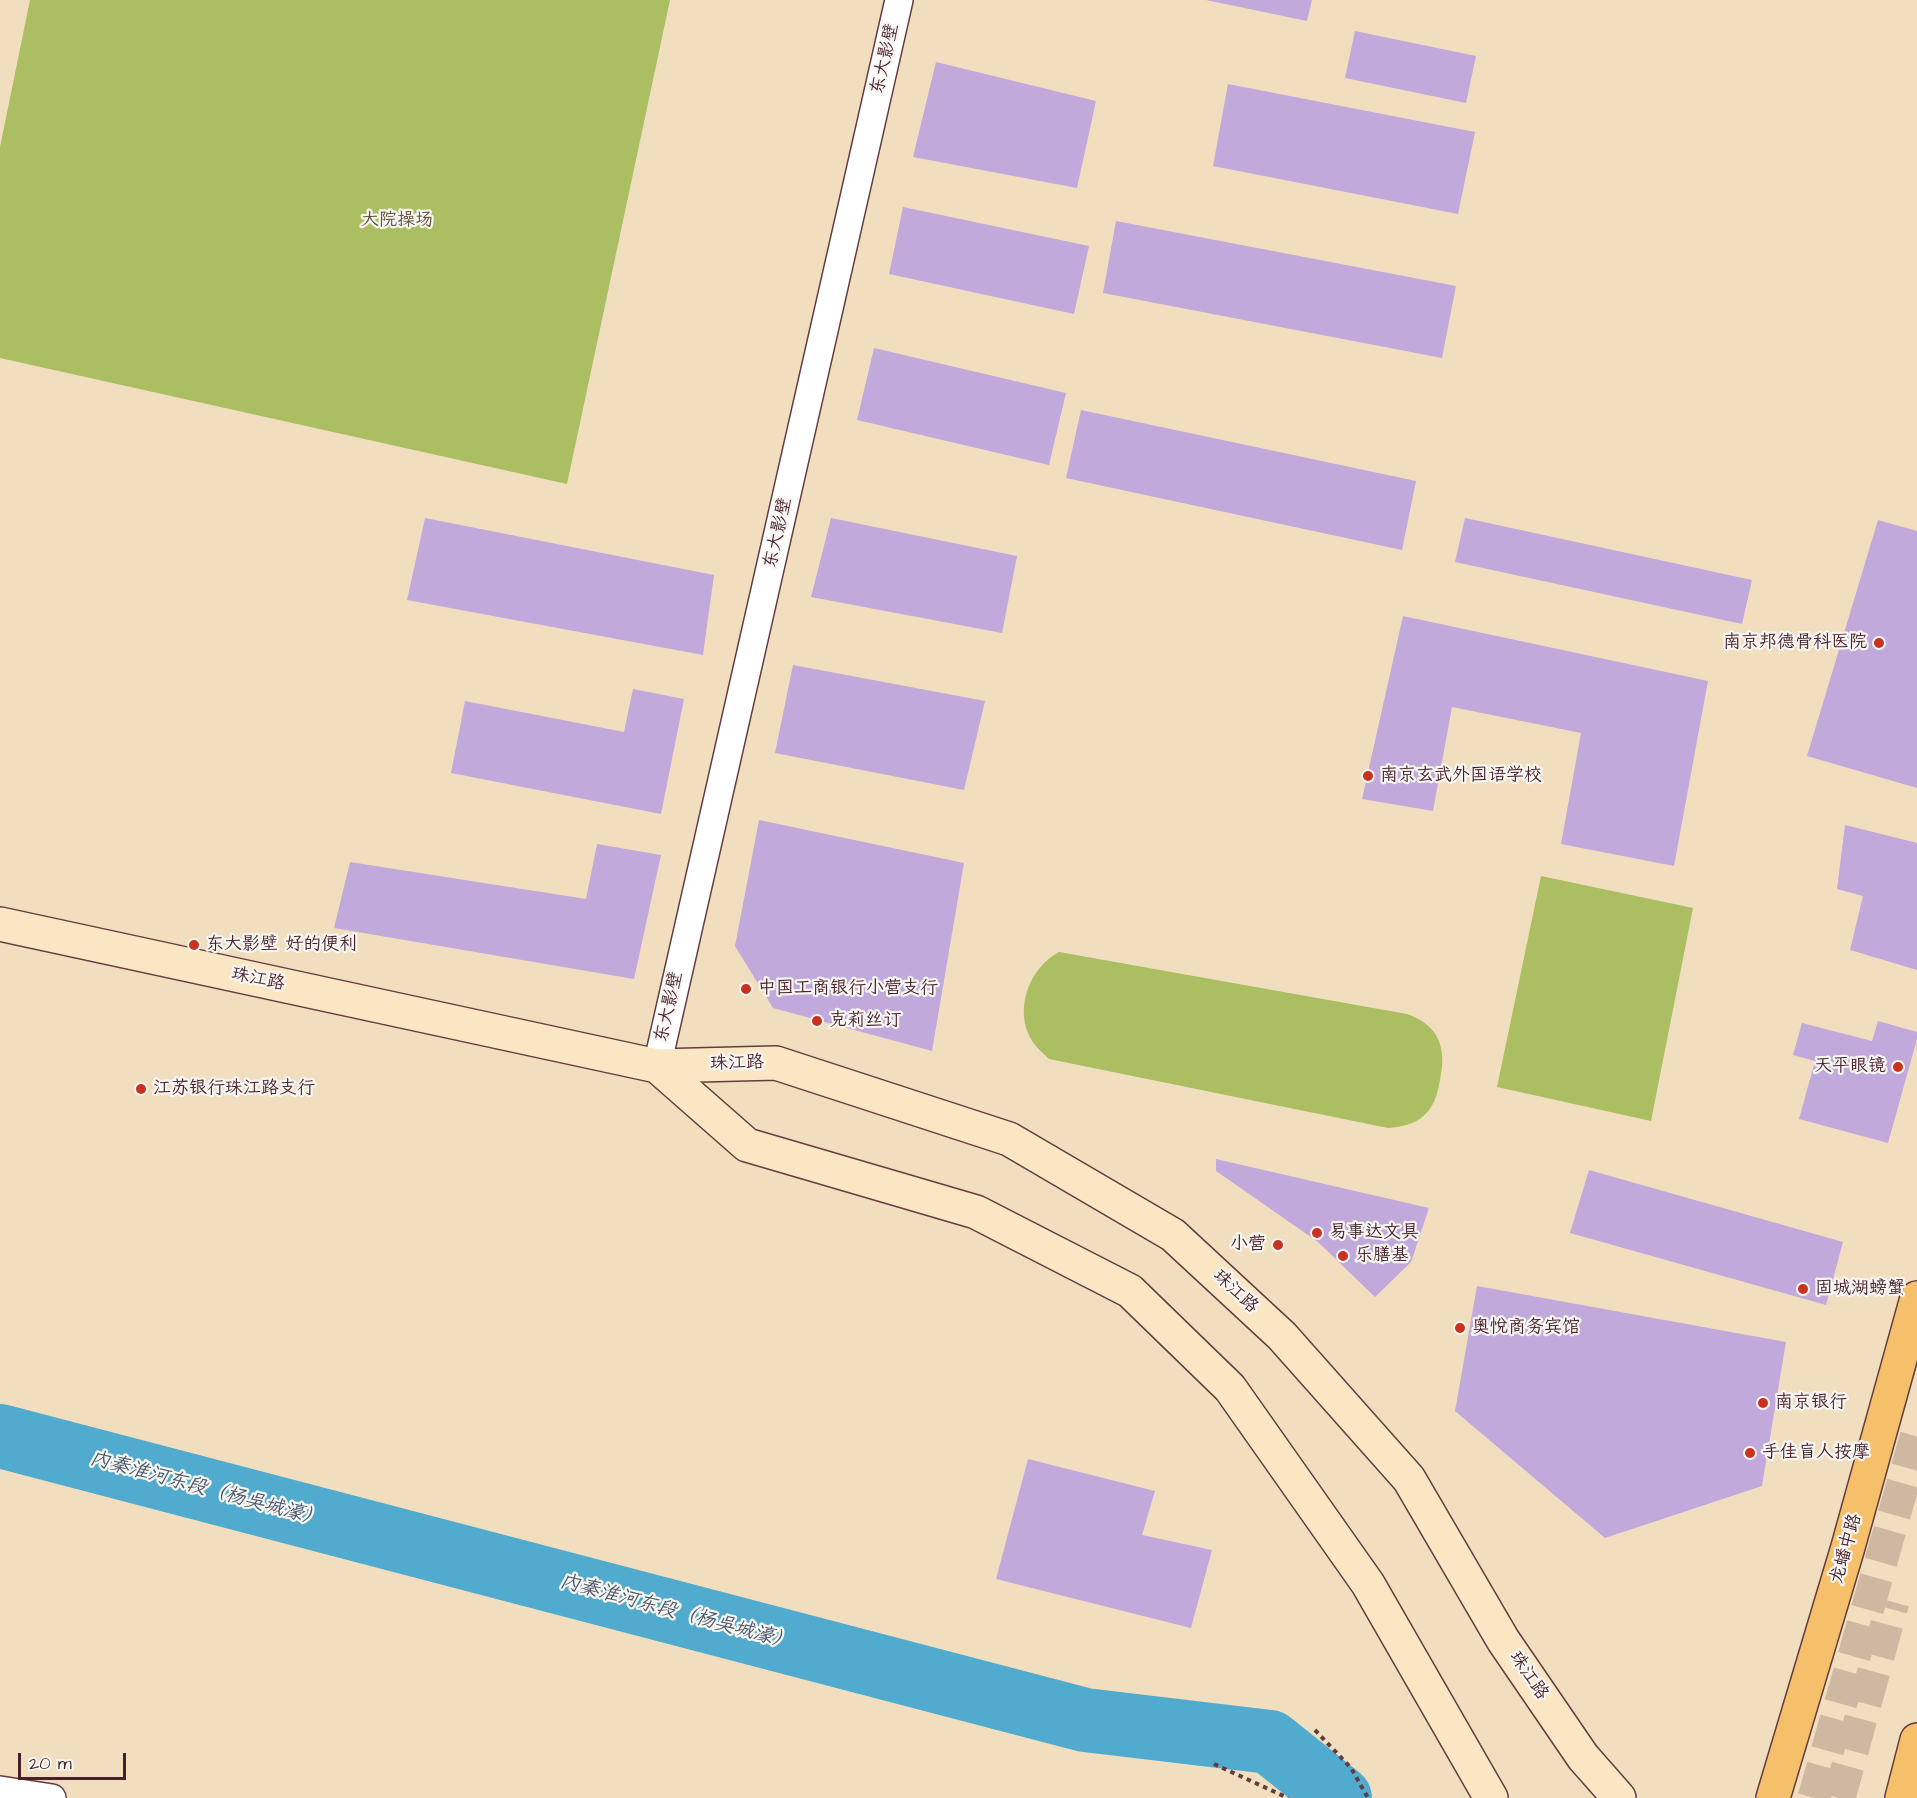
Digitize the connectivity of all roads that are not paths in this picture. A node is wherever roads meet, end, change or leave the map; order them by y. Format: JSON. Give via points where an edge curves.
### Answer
{"nodes":[{"id":1,"x":899,"y":0,"type":"edge"},
{"id":2,"x":0,"y":924,"type":"edge"},
{"id":3,"x":657,"y":1065,"type":"junction"},
{"id":4,"x":1917,"y":1298,"type":"edge"},
{"id":5,"x":1917,"y":1740,"type":"edge"},
{"id":6,"x":0,"y":1790,"type":"edge"},
{"id":7,"x":52,"y":1798,"type":"edge"},
{"id":8,"x":1491,"y":1798,"type":"edge"},
{"id":9,"x":1619,"y":1798,"type":"edge"},
{"id":10,"x":1773,"y":1798,"type":"edge"},
{"id":11,"x":1902,"y":1798,"type":"edge"}],
"edges":[{"from":1,"to":3,"type":"street","name":"东大影壁"},
{"from":2,"to":3,"type":"main road","name":"珠江路"},
{"from":3,"to":8,"type":"main road","name":"珠江路","via":[[747,1145],[976,1212],[1130,1291],[1230,1388],[1368,1584]]},
{"from":3,"to":9,"type":"main road","name":"珠江路","via":[[776,1063],[1009,1139],[1173,1235],[1282,1336],[1409,1479],[1503,1640],[1583,1757]]},
{"from":4,"to":10,"type":"main road","name":"龙蟠中路"},
{"from":5,"to":11,"type":"main road"},
{"from":6,"to":7,"type":"street"}]}
